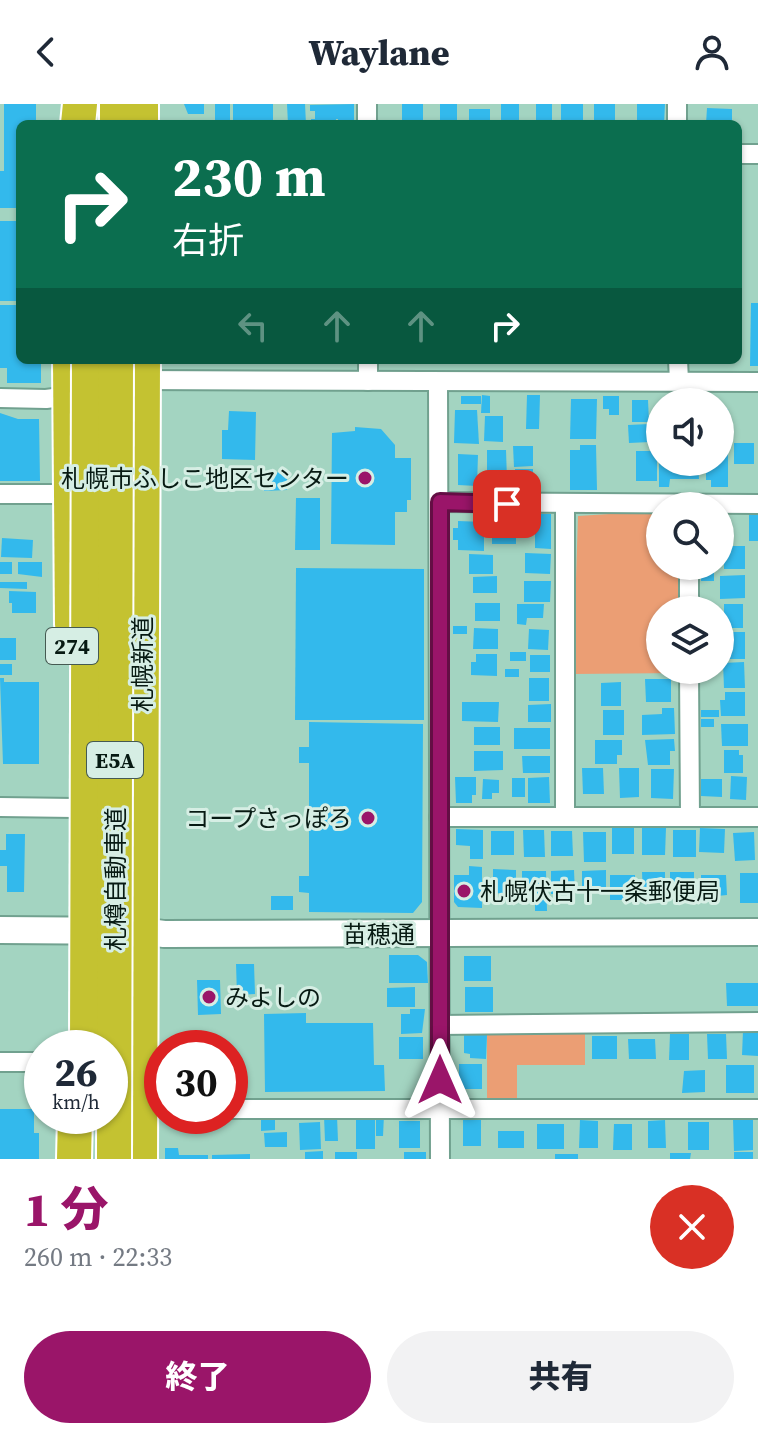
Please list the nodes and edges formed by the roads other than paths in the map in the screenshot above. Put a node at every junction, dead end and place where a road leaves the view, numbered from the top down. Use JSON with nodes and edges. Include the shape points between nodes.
{"nodes":[{"id":1,"x":70,"y":364,"type":"edge"},
{"id":2,"x":89,"y":364,"type":"edge"},
{"id":3,"x":368,"y":364,"type":"edge"},
{"id":4,"x":678,"y":364,"type":"edge"},
{"id":5,"x":134,"y":366,"type":"edge"},
{"id":6,"x":368,"y":381,"type":"junction"},
{"id":7,"x":679,"y":381,"type":"junction"},
{"id":8,"x":438,"y":382,"type":"junction"},
{"id":9,"x":758,"y":382,"type":"edge"},
{"id":10,"x":70,"y":397,"type":"junction"},
{"id":11,"x":0,"y":398,"type":"edge"},
{"id":12,"x":0,"y":494,"type":"edge"},
{"id":13,"x":70,"y":494,"type":"junction"},
{"id":14,"x":440,"y":502,"type":"junction"},
{"id":15,"x":646,"y":504,"type":"edge"},
{"id":16,"x":734,"y":504,"type":"edge"},
{"id":17,"x":758,"y":504,"type":"edge"},
{"id":18,"x":565,"y":505,"type":"junction"},
{"id":19,"x":689,"y":684,"type":"edge"},
{"id":20,"x":0,"y":807,"type":"edge"},
{"id":21,"x":74,"y":808,"type":"junction"},
{"id":22,"x":439,"y":817,"type":"junction"},
{"id":23,"x":565,"y":817,"type":"junction"},
{"id":24,"x":690,"y":817,"type":"junction"},
{"id":25,"x":758,"y":817,"type":"edge"},
{"id":26,"x":0,"y":930,"type":"edge"},
{"id":27,"x":141,"y":931,"type":"junction"},
{"id":28,"x":77,"y":932,"type":"junction"},
{"id":29,"x":758,"y":932,"type":"edge"},
{"id":30,"x":440,"y":934,"type":"junction"},
{"id":31,"x":758,"y":1022,"type":"edge"},
{"id":32,"x":440,"y":1025,"type":"junction"},
{"id":33,"x":76,"y":1030,"type":"edge"},
{"id":34,"x":87,"y":1030,"type":"edge"},
{"id":35,"x":0,"y":1062,"type":"edge"},
{"id":36,"x":24,"y":1062,"type":"edge"},
{"id":37,"x":440,"y":1108,"type":"junction"},
{"id":38,"x":248,"y":1109,"type":"edge"},
{"id":39,"x":758,"y":1109,"type":"edge"},
{"id":40,"x":75,"y":1134,"type":"edge"},
{"id":41,"x":87,"y":1134,"type":"edge"},
{"id":42,"x":74,"y":1159,"type":"edge"},
{"id":43,"x":87,"y":1159,"type":"edge"},
{"id":44,"x":114,"y":1159,"type":"edge"},
{"id":45,"x":140,"y":1159,"type":"edge"},
{"id":46,"x":440,"y":1159,"type":"edge"}],
"edges":[{"from":1,"to":10,"type":"highway","number":"274"},
{"from":2,"to":34,"type":"highway","name":"札樽自動車道","number":"E5A","bridge":true},
{"from":3,"to":6,"type":"street"},
{"from":4,"to":7,"type":"street"},
{"from":5,"to":6,"type":"street"},
{"from":5,"to":10,"type":"street"},
{"from":5,"to":27,"type":"highway","name":"札幌新道"},
{"from":5,"to":44,"type":"highway","name":"札樽自動車道","number":"E5A","bridge":true},
{"from":6,"to":8,"type":"street"},
{"from":7,"to":8,"type":"street"},
{"from":7,"to":9,"type":"street"},
{"from":8,"to":14,"type":"street"},
{"from":10,"to":11,"type":"street"},
{"from":10,"to":13,"type":"highway","number":"274"},
{"from":12,"to":13,"type":"street"},
{"from":13,"to":21,"type":"highway","number":"274"},
{"from":14,"to":18,"type":"street"},
{"from":14,"to":22,"type":"street"},
{"from":15,"to":18,"type":"street"},
{"from":16,"to":17,"type":"street"},
{"from":18,"to":23,"type":"street"},
{"from":19,"to":24,"type":"street"},
{"from":20,"to":21,"type":"street"},
{"from":21,"to":28,"type":"highway","number":"274"},
{"from":22,"to":23,"type":"street"},
{"from":22,"to":30,"type":"street"},
{"from":23,"to":24,"type":"street"},
{"from":24,"to":25,"type":"street"},
{"from":26,"to":28,"type":"street","name":"苗穂通"},
{"from":27,"to":28,"type":"street","name":"苗穂通"},
{"from":27,"to":30,"type":"street","name":"苗穂通"},
{"from":27,"to":45,"type":"highway","name":"札幌新道","via":[[150,1109]]},
{"from":28,"to":33,"type":"highway","number":"274"},
{"from":29,"to":30,"type":"street","name":"苗穂通"},
{"from":30,"to":32,"type":"street"},
{"from":31,"to":32,"type":"street"},
{"from":32,"to":37,"type":"street"},
{"from":35,"to":36,"type":"street"},
{"from":37,"to":38,"type":"street"},
{"from":37,"to":39,"type":"street"},
{"from":37,"to":46,"type":"street"},
{"from":40,"to":42,"type":"highway"},
{"from":41,"to":43,"type":"highway"}]}
